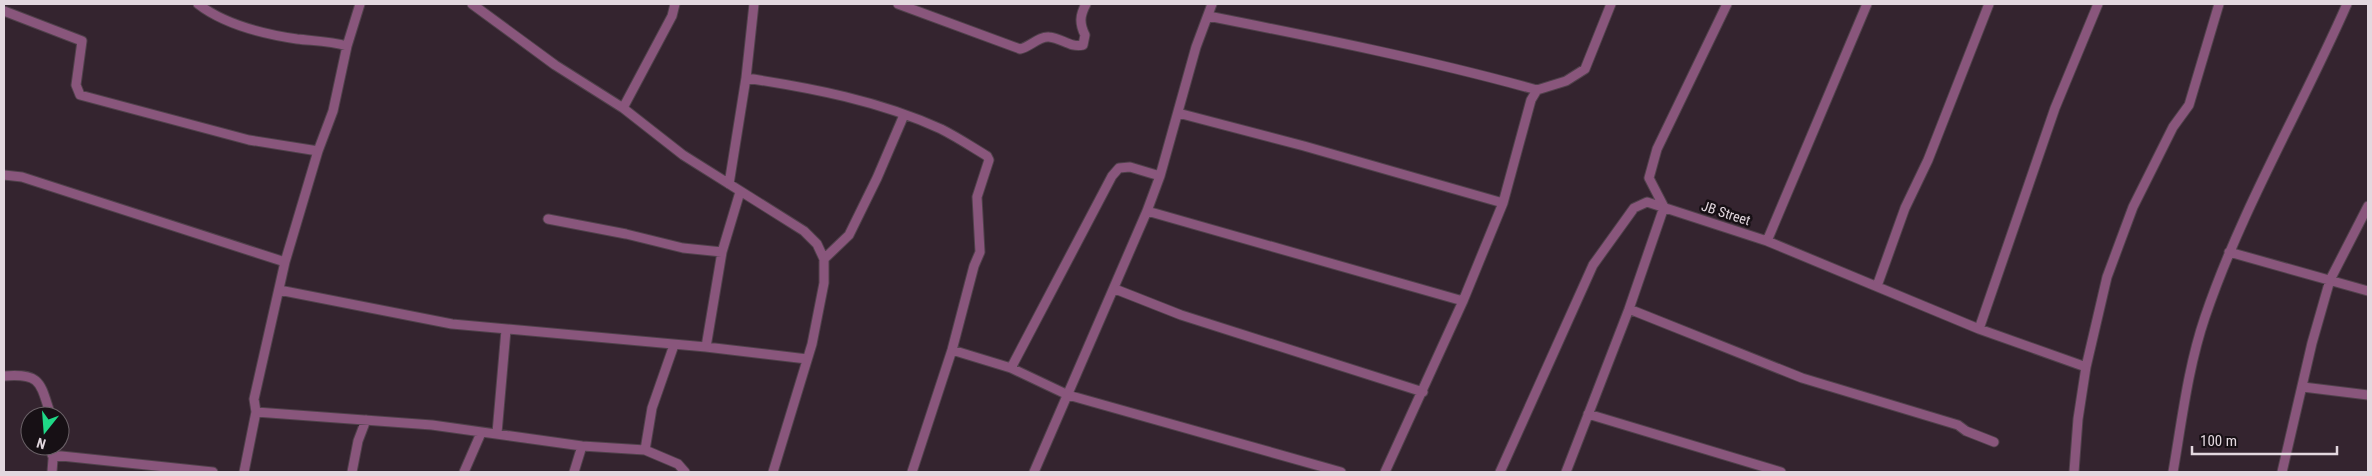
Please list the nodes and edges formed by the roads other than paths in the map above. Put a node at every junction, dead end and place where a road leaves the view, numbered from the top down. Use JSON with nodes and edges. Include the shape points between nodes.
{"nodes":[{"id":1,"x":199,"y":4,"type":"edge"},
{"id":2,"x":360,"y":4,"type":"edge"},
{"id":3,"x":472,"y":4,"type":"edge"},
{"id":4,"x":676,"y":4,"type":"edge"},
{"id":5,"x":754,"y":4,"type":"edge"},
{"id":6,"x":898,"y":4,"type":"edge"},
{"id":7,"x":1086,"y":4,"type":"edge"},
{"id":8,"x":1212,"y":4,"type":"edge"},
{"id":9,"x":1611,"y":4,"type":"edge"},
{"id":10,"x":1727,"y":4,"type":"edge"},
{"id":11,"x":1868,"y":4,"type":"edge"},
{"id":12,"x":1989,"y":4,"type":"edge"},
{"id":13,"x":2098,"y":4,"type":"edge"},
{"id":14,"x":2219,"y":4,"type":"edge"},
{"id":15,"x":2347,"y":4,"type":"edge"},
{"id":16,"x":4,"y":12,"type":"edge"},
{"id":17,"x":1208,"y":16,"type":"junction"},
{"id":18,"x":347,"y":46,"type":"junction"},
{"id":19,"x":746,"y":78,"type":"junction"},
{"id":20,"x":1537,"y":90,"type":"junction"},
{"id":21,"x":623,"y":108,"type":"junction"},
{"id":22,"x":1178,"y":113,"type":"junction"},
{"id":23,"x":904,"y":115,"type":"junction"},
{"id":24,"x":318,"y":151,"type":"junction"},
{"id":25,"x":4,"y":175,"type":"edge"},
{"id":26,"x":1160,"y":176,"type":"junction"},
{"id":27,"x":729,"y":184,"type":"junction"},
{"id":28,"x":740,"y":192,"type":"junction"},
{"id":29,"x":1504,"y":203,"type":"junction"},
{"id":30,"x":2368,"y":206,"type":"edge"},
{"id":31,"x":1664,"y":207,"type":"junction"},
{"id":32,"x":1147,"y":211,"type":"junction"},
{"id":33,"x":548,"y":219,"type":"dead end"},
{"id":34,"x":1767,"y":241,"type":"junction"},
{"id":35,"x":722,"y":252,"type":"junction"},
{"id":36,"x":2229,"y":252,"type":"junction"},
{"id":37,"x":824,"y":259,"type":"junction"},
{"id":38,"x":285,"y":262,"type":"junction"},
{"id":39,"x":2330,"y":280,"type":"junction"},
{"id":40,"x":1877,"y":286,"type":"junction"},
{"id":41,"x":1114,"y":289,"type":"junction"},
{"id":42,"x":279,"y":290,"type":"junction"},
{"id":43,"x":2368,"y":291,"type":"edge"},
{"id":44,"x":1463,"y":300,"type":"junction"},
{"id":45,"x":1629,"y":309,"type":"junction"},
{"id":46,"x":1979,"y":329,"type":"junction"},
{"id":47,"x":506,"y":330,"type":"junction"},
{"id":48,"x":674,"y":346,"type":"junction"},
{"id":49,"x":706,"y":347,"type":"junction"},
{"id":50,"x":952,"y":350,"type":"junction"},
{"id":51,"x":807,"y":359,"type":"junction"},
{"id":52,"x":2086,"y":367,"type":"junction"},
{"id":53,"x":1011,"y":368,"type":"junction"},
{"id":54,"x":4,"y":376,"type":"edge"},
{"id":55,"x":2303,"y":387,"type":"junction"},
{"id":56,"x":1423,"y":392,"type":"junction"},
{"id":57,"x":1068,"y":395,"type":"junction"},
{"id":58,"x":2368,"y":395,"type":"edge"},
{"id":59,"x":47,"y":406,"type":"edge"},
{"id":60,"x":256,"y":412,"type":"junction"},
{"id":61,"x":1588,"y":414,"type":"junction"},
{"id":62,"x":366,"y":420,"type":"junction"},
{"id":63,"x":481,"y":433,"type":"junction"},
{"id":64,"x":498,"y":433,"type":"junction"},
{"id":65,"x":1994,"y":442,"type":"dead end"},
{"id":66,"x":582,"y":446,"type":"junction"},
{"id":67,"x":645,"y":450,"type":"junction"},
{"id":68,"x":70,"y":453,"type":"edge"},
{"id":69,"x":53,"y":456,"type":"edge"},
{"id":70,"x":52,"y":472,"type":"edge"},
{"id":71,"x":212,"y":472,"type":"edge"},
{"id":72,"x":244,"y":472,"type":"edge"},
{"id":73,"x":352,"y":472,"type":"edge"},
{"id":74,"x":464,"y":472,"type":"edge"},
{"id":75,"x":574,"y":472,"type":"edge"},
{"id":76,"x":685,"y":472,"type":"edge"},
{"id":77,"x":773,"y":472,"type":"edge"},
{"id":78,"x":912,"y":472,"type":"edge"},
{"id":79,"x":1034,"y":472,"type":"edge"},
{"id":80,"x":1341,"y":472,"type":"edge"},
{"id":81,"x":1386,"y":472,"type":"edge"},
{"id":82,"x":1500,"y":472,"type":"edge"},
{"id":83,"x":1566,"y":472,"type":"edge"},
{"id":84,"x":1781,"y":472,"type":"edge"},
{"id":85,"x":2074,"y":472,"type":"edge"},
{"id":86,"x":2174,"y":472,"type":"edge"},
{"id":87,"x":2282,"y":472,"type":"edge"}],
"edges":[{"from":1,"to":18,"type":"street","via":[[235,24],[271,35]]},
{"from":2,"to":18,"type":"street"},
{"from":3,"to":21,"type":"street","via":[[555,65]]},
{"from":4,"to":21,"type":"street"},
{"from":5,"to":19,"type":"street"},
{"from":6,"to":7,"type":"street","via":[[1020,49],[1029,47],[1040,38],[1049,37],[1076,47],[1084,45],[1080,15]]},
{"from":8,"to":17,"type":"street"},
{"from":9,"to":20,"type":"street","via":[[1585,68],[1566,81]]},
{"from":10,"to":31,"type":"street","via":[[1657,149],[1649,178]]},
{"from":11,"to":34,"type":"street"},
{"from":12,"to":40,"type":"street","via":[[1928,160],[1905,208]]},
{"from":13,"to":46,"type":"street","via":[[2055,108]]},
{"from":14,"to":52,"type":"street","via":[[2189,105],[2173,127],[2133,207],[2107,277]]},
{"from":15,"to":36,"type":"street"},
{"from":16,"to":24,"type":"street","via":[[82,41],[76,85],[80,95],[249,140]]},
{"from":17,"to":20,"type":"street","via":[[1464,70]]},
{"from":17,"to":22,"type":"street"},
{"from":18,"to":24,"type":"street","via":[[333,111]]},
{"from":19,"to":23,"type":"street","via":[[820,90]]},
{"from":19,"to":27,"type":"street"},
{"from":20,"to":29,"type":"street","via":[[1531,100]]},
{"from":21,"to":27,"type":"street","via":[[682,155]]},
{"from":22,"to":26,"type":"street"},
{"from":22,"to":29,"type":"street"},
{"from":23,"to":37,"type":"street","via":[[878,178],[849,235]]},
{"from":23,"to":50,"type":"street","via":[[941,129],[990,160],[978,197],[980,252]]},
{"from":24,"to":38,"type":"street"},
{"from":25,"to":38,"type":"street","via":[[22,177]]},
{"from":26,"to":32,"type":"street"},
{"from":26,"to":53,"type":"street","via":[[1130,167],[1119,168],[1112,176]]},
{"from":27,"to":28,"type":"street"},
{"from":28,"to":35,"type":"street"},
{"from":28,"to":37,"type":"street","via":[[804,231],[817,244]]},
{"from":29,"to":44,"type":"street"},
{"from":30,"to":39,"type":"street"},
{"from":31,"to":34,"type":"street","name":"JB Street"},
{"from":31,"to":45,"type":"street"},
{"from":31,"to":82,"type":"street","name":"JB Street","via":[[1647,202],[1634,208],[1593,265]]},
{"from":32,"to":41,"type":"street"},
{"from":32,"to":44,"type":"street"},
{"from":33,"to":35,"type":"street","via":[[683,248]]},
{"from":34,"to":40,"type":"street","name":"JB Street"},
{"from":35,"to":49,"type":"street"},
{"from":36,"to":39,"type":"street"},
{"from":36,"to":86,"type":"street","via":[[2204,318],[2189,374]]},
{"from":37,"to":51,"type":"street","via":[[824,282]]},
{"from":38,"to":42,"type":"street"},
{"from":39,"to":43,"type":"street"},
{"from":39,"to":55,"type":"street"},
{"from":40,"to":46,"type":"street","name":"JB Street"},
{"from":41,"to":56,"type":"street","via":[[1181,315]]},
{"from":41,"to":57,"type":"street"},
{"from":42,"to":47,"type":"street","via":[[452,324]]},
{"from":42,"to":60,"type":"street","via":[[254,399]]},
{"from":44,"to":56,"type":"street"},
{"from":45,"to":61,"type":"street"},
{"from":45,"to":65,"type":"street","via":[[1802,378],[1958,425]]},
{"from":46,"to":52,"type":"street","name":"JB Street"},
{"from":47,"to":48,"type":"street"},
{"from":47,"to":64,"type":"street"},
{"from":48,"to":49,"type":"street"},
{"from":48,"to":67,"type":"street","via":[[652,408]]},
{"from":49,"to":51,"type":"street"},
{"from":50,"to":53,"type":"street"},
{"from":50,"to":78,"type":"street"},
{"from":51,"to":77,"type":"street"},
{"from":52,"to":85,"type":"street"},
{"from":53,"to":57,"type":"street"},
{"from":54,"to":59,"type":"street","via":[[25,374],[35,379],[41,386]]},
{"from":55,"to":58,"type":"street"},
{"from":55,"to":87,"type":"street"},
{"from":56,"to":81,"type":"street"},
{"from":57,"to":79,"type":"street"},
{"from":57,"to":80,"type":"street"},
{"from":60,"to":62,"type":"street"},
{"from":60,"to":72,"type":"street"},
{"from":61,"to":83,"type":"street"},
{"from":61,"to":84,"type":"street"},
{"from":62,"to":63,"type":"street"},
{"from":62,"to":73,"type":"street"},
{"from":63,"to":64,"type":"street"},
{"from":63,"to":74,"type":"street"},
{"from":64,"to":66,"type":"street"},
{"from":66,"to":67,"type":"street"},
{"from":66,"to":75,"type":"street"},
{"from":67,"to":76,"type":"street","via":[[678,464]]},
{"from":68,"to":71,"type":"street"},
{"from":69,"to":70,"type":"street"}]}
